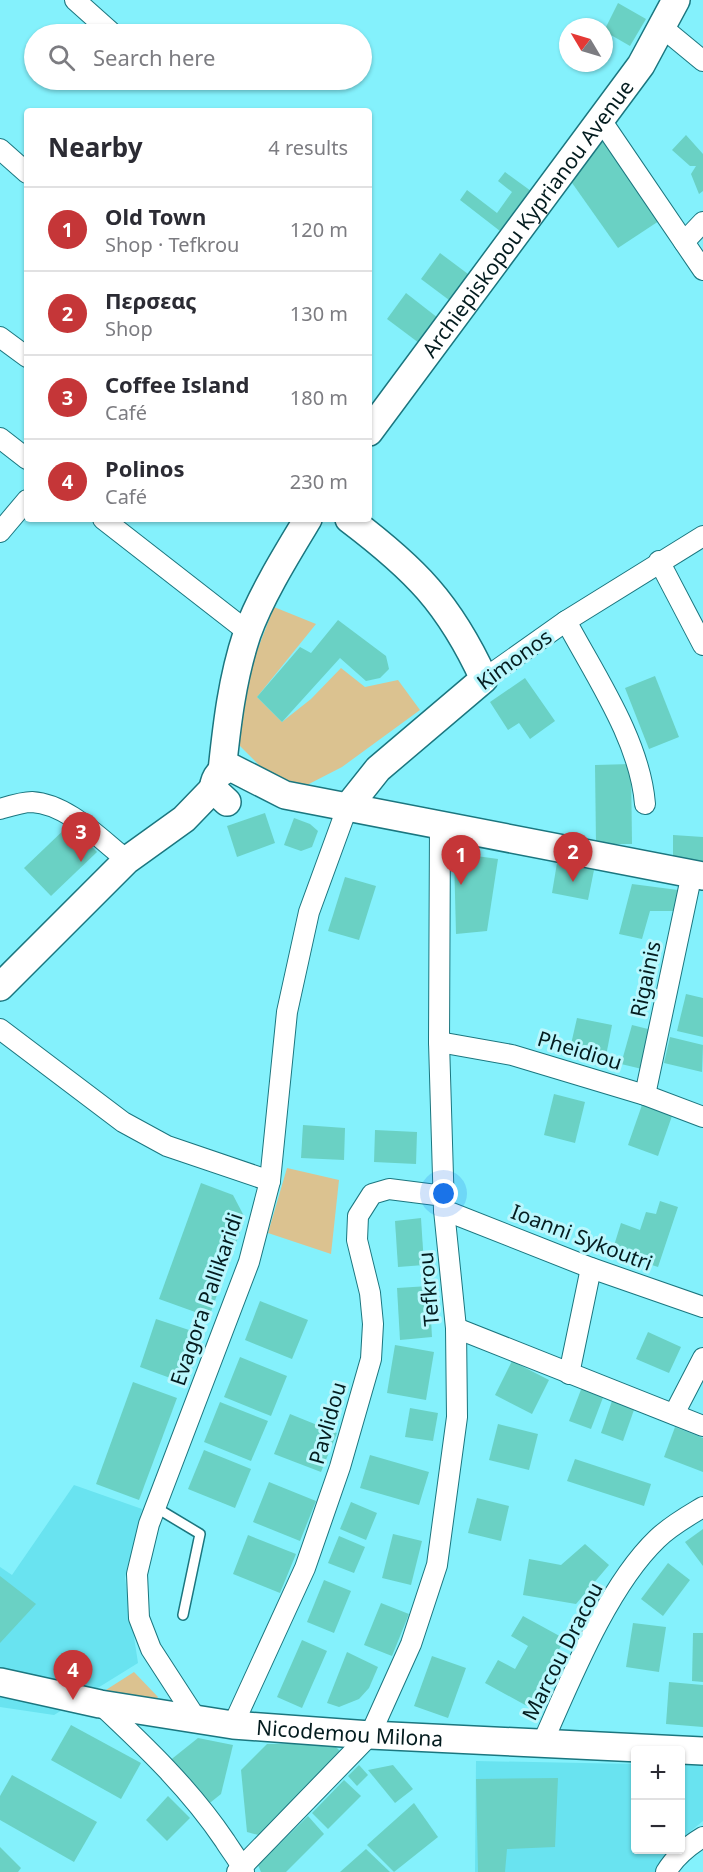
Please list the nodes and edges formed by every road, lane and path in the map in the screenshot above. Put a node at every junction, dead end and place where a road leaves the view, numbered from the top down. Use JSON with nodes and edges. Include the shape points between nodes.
{"nodes":[{"id":1,"x":75,"y":0,"type":"edge"},
{"id":2,"x":676,"y":0,"type":"edge"},
{"id":3,"x":102,"y":24,"type":"edge"},
{"id":4,"x":663,"y":28,"type":"junction"},
{"id":5,"x":703,"y":61,"type":"edge"},
{"id":6,"x":601,"y":120,"type":"junction"},
{"id":7,"x":0,"y":149,"type":"edge"},
{"id":8,"x":24,"y":169,"type":"edge"},
{"id":9,"x":703,"y":222,"type":"edge"},
{"id":10,"x":684,"y":242,"type":"junction"},
{"id":11,"x":703,"y":270,"type":"edge"},
{"id":12,"x":0,"y":336,"type":"edge"},
{"id":13,"x":24,"y":355,"type":"edge"},
{"id":14,"x":372,"y":428,"type":"edge"},
{"id":15,"x":0,"y":438,"type":"edge"},
{"id":16,"x":24,"y":457,"type":"edge"},
{"id":17,"x":24,"y":504,"type":"edge"},
{"id":18,"x":107,"y":522,"type":"edge"},
{"id":19,"x":306,"y":522,"type":"edge"},
{"id":20,"x":353,"y":522,"type":"edge"},
{"id":21,"x":3,"y":530,"type":"edge"},
{"id":22,"x":703,"y":536,"type":"edge"},
{"id":23,"x":659,"y":561,"type":"junction"},
{"id":24,"x":567,"y":621,"type":"junction"},
{"id":25,"x":248,"y":632,"type":"junction"},
{"id":26,"x":703,"y":645,"type":"edge"},
{"id":27,"x":484,"y":679,"type":"junction"},
{"id":28,"x":230,"y":787,"type":"junction"},
{"id":29,"x":645,"y":804,"type":"dead end"},
{"id":30,"x":347,"y":808,"type":"junction"},
{"id":31,"x":0,"y":809,"type":"edge"},
{"id":32,"x":440,"y":824,"type":"junction"},
{"id":33,"x":128,"y":860,"type":"junction"},
{"id":34,"x":698,"y":874,"type":"edge"},
{"id":35,"x":0,"y":987,"type":"edge"},
{"id":36,"x":0,"y":1029,"type":"edge"},
{"id":37,"x":439,"y":1042,"type":"junction"},
{"id":38,"x":645,"y":1095,"type":"junction"},
{"id":39,"x":703,"y":1118,"type":"edge"},
{"id":40,"x":270,"y":1181,"type":"junction"},
{"id":41,"x":444,"y":1203,"type":"junction"},
{"id":42,"x":591,"y":1268,"type":"junction"},
{"id":43,"x":703,"y":1307,"type":"edge"},
{"id":44,"x":456,"y":1328,"type":"junction"},
{"id":45,"x":703,"y":1358,"type":"edge"},
{"id":46,"x":568,"y":1374,"type":"junction"},
{"id":47,"x":674,"y":1414,"type":"junction"},
{"id":48,"x":703,"y":1426,"type":"edge"},
{"id":49,"x":155,"y":1507,"type":"junction"},
{"id":50,"x":703,"y":1507,"type":"edge"},
{"id":51,"x":183,"y":1615,"type":"dead end"},
{"id":52,"x":65,"y":1666,"type":"dead end"},
{"id":53,"x":0,"y":1682,"type":"edge"},
{"id":54,"x":58,"y":1695,"type":"junction"},
{"id":55,"x":100,"y":1704,"type":"junction"},
{"id":56,"x":197,"y":1720,"type":"junction"},
{"id":57,"x":233,"y":1725,"type":"junction"},
{"id":58,"x":370,"y":1735,"type":"junction"},
{"id":59,"x":542,"y":1744,"type":"junction"},
{"id":60,"x":703,"y":1750,"type":"edge"},
{"id":61,"x":703,"y":1838,"type":"edge"},
{"id":62,"x":241,"y":1870,"type":"edge"},
{"id":63,"x":666,"y":1872,"type":"edge"}],
"edges":[{"from":1,"to":3,"type":"street"},
{"from":2,"to":4,"type":"street","name":"Archiepiskopou Kyprianou Avenue"},
{"from":4,"to":5,"type":"street"},
{"from":4,"to":6,"type":"street","name":"Archiepiskopou Kyprianou Avenue"},
{"from":6,"to":10,"type":"street"},
{"from":6,"to":14,"type":"street","name":"Archiepiskopou Kyprianou Avenue"},
{"from":7,"to":8,"type":"street"},
{"from":9,"to":10,"type":"street"},
{"from":10,"to":11,"type":"street"},
{"from":12,"to":13,"type":"street"},
{"from":15,"to":16,"type":"street"},
{"from":17,"to":21,"type":"street"},
{"from":18,"to":25,"type":"street"},
{"from":19,"to":25,"type":"street"},
{"from":20,"to":27,"type":"street","via":[[418,576],[439,600]]},
{"from":22,"to":23,"type":"street","name":"Kimonos"},
{"from":23,"to":24,"type":"street","name":"Kimonos"},
{"from":23,"to":26,"type":"street"},
{"from":24,"to":27,"type":"street","name":"Kimonos"},
{"from":24,"to":29,"type":"street","via":[[631,745],[643,778]]},
{"from":25,"to":28,"type":"street","via":[[231,693]]},
{"from":27,"to":30,"type":"street","name":"Kimonos","via":[[378,769]]},
{"from":28,"to":30,"type":"street"},
{"from":28,"to":33,"type":"street"},
{"from":30,"to":32,"type":"street"},
{"from":30,"to":40,"type":"street","name":"Evagora Pallikaridi","via":[[309,912],[287,1012]]},
{"from":31,"to":33,"type":"street","via":[[32,802],[52,807]]},
{"from":32,"to":34,"type":"street"},
{"from":32,"to":37,"type":"street","name":"Tefkrou"},
{"from":33,"to":35,"type":"street"},
{"from":34,"to":38,"type":"street","name":"Rigainis"},
{"from":36,"to":40,"type":"street","via":[[123,1122],[167,1146]]},
{"from":37,"to":38,"type":"street","name":"Pheidiou","via":[[512,1055]]},
{"from":37,"to":41,"type":"street","name":"Tefkrou"},
{"from":38,"to":39,"type":"street","name":"Pheidiou"},
{"from":40,"to":49,"type":"street","name":"Evagora Pallikaridi","via":[[249,1262]]},
{"from":41,"to":42,"type":"street","name":"Ioanni Sykoutri"},
{"from":41,"to":44,"type":"street","name":"Tefkrou"},
{"from":41,"to":57,"type":"street","name":"Pavlidou","via":[[389,1189],[372,1194],[358,1216],[357,1240],[373,1324],[371,1359],[305,1568]]},
{"from":42,"to":43,"type":"street","name":"Ioanni Sykoutri"},
{"from":42,"to":46,"type":"street"},
{"from":44,"to":46,"type":"street"},
{"from":44,"to":58,"type":"street","name":"Tefkrou","via":[[457,1417],[437,1565],[411,1644]]},
{"from":45,"to":47,"type":"street"},
{"from":46,"to":47,"type":"street"},
{"from":47,"to":48,"type":"street"},
{"from":49,"to":51,"type":"lane","via":[[200,1534]]},
{"from":49,"to":56,"type":"street","name":"Evagora Pallikaridi","via":[[137,1574],[139,1618],[151,1649]]},
{"from":50,"to":59,"type":"street","name":"Marcou Dracou","via":[[657,1539],[624,1580],[595,1631]]},
{"from":52,"to":54,"type":"lane"},
{"from":53,"to":54,"type":"street","name":"Nicodemou Milona"},
{"from":54,"to":55,"type":"street","name":"Nicodemou Milona"},
{"from":55,"to":56,"type":"street","name":"Nicodemou Milona"},
{"from":55,"to":62,"type":"street","via":[[150,1750],[209,1817]]},
{"from":56,"to":57,"type":"street","name":"Nicodemou Milona"},
{"from":57,"to":58,"type":"street","name":"Nicodemou Milona"},
{"from":58,"to":59,"type":"street","name":"Nicodemou Milona"},
{"from":58,"to":62,"type":"street","name":"Tefkrou"},
{"from":59,"to":60,"type":"street","name":"Nicodemou Milona"},
{"from":61,"to":63,"type":"street","via":[[691,1844]]}]}
